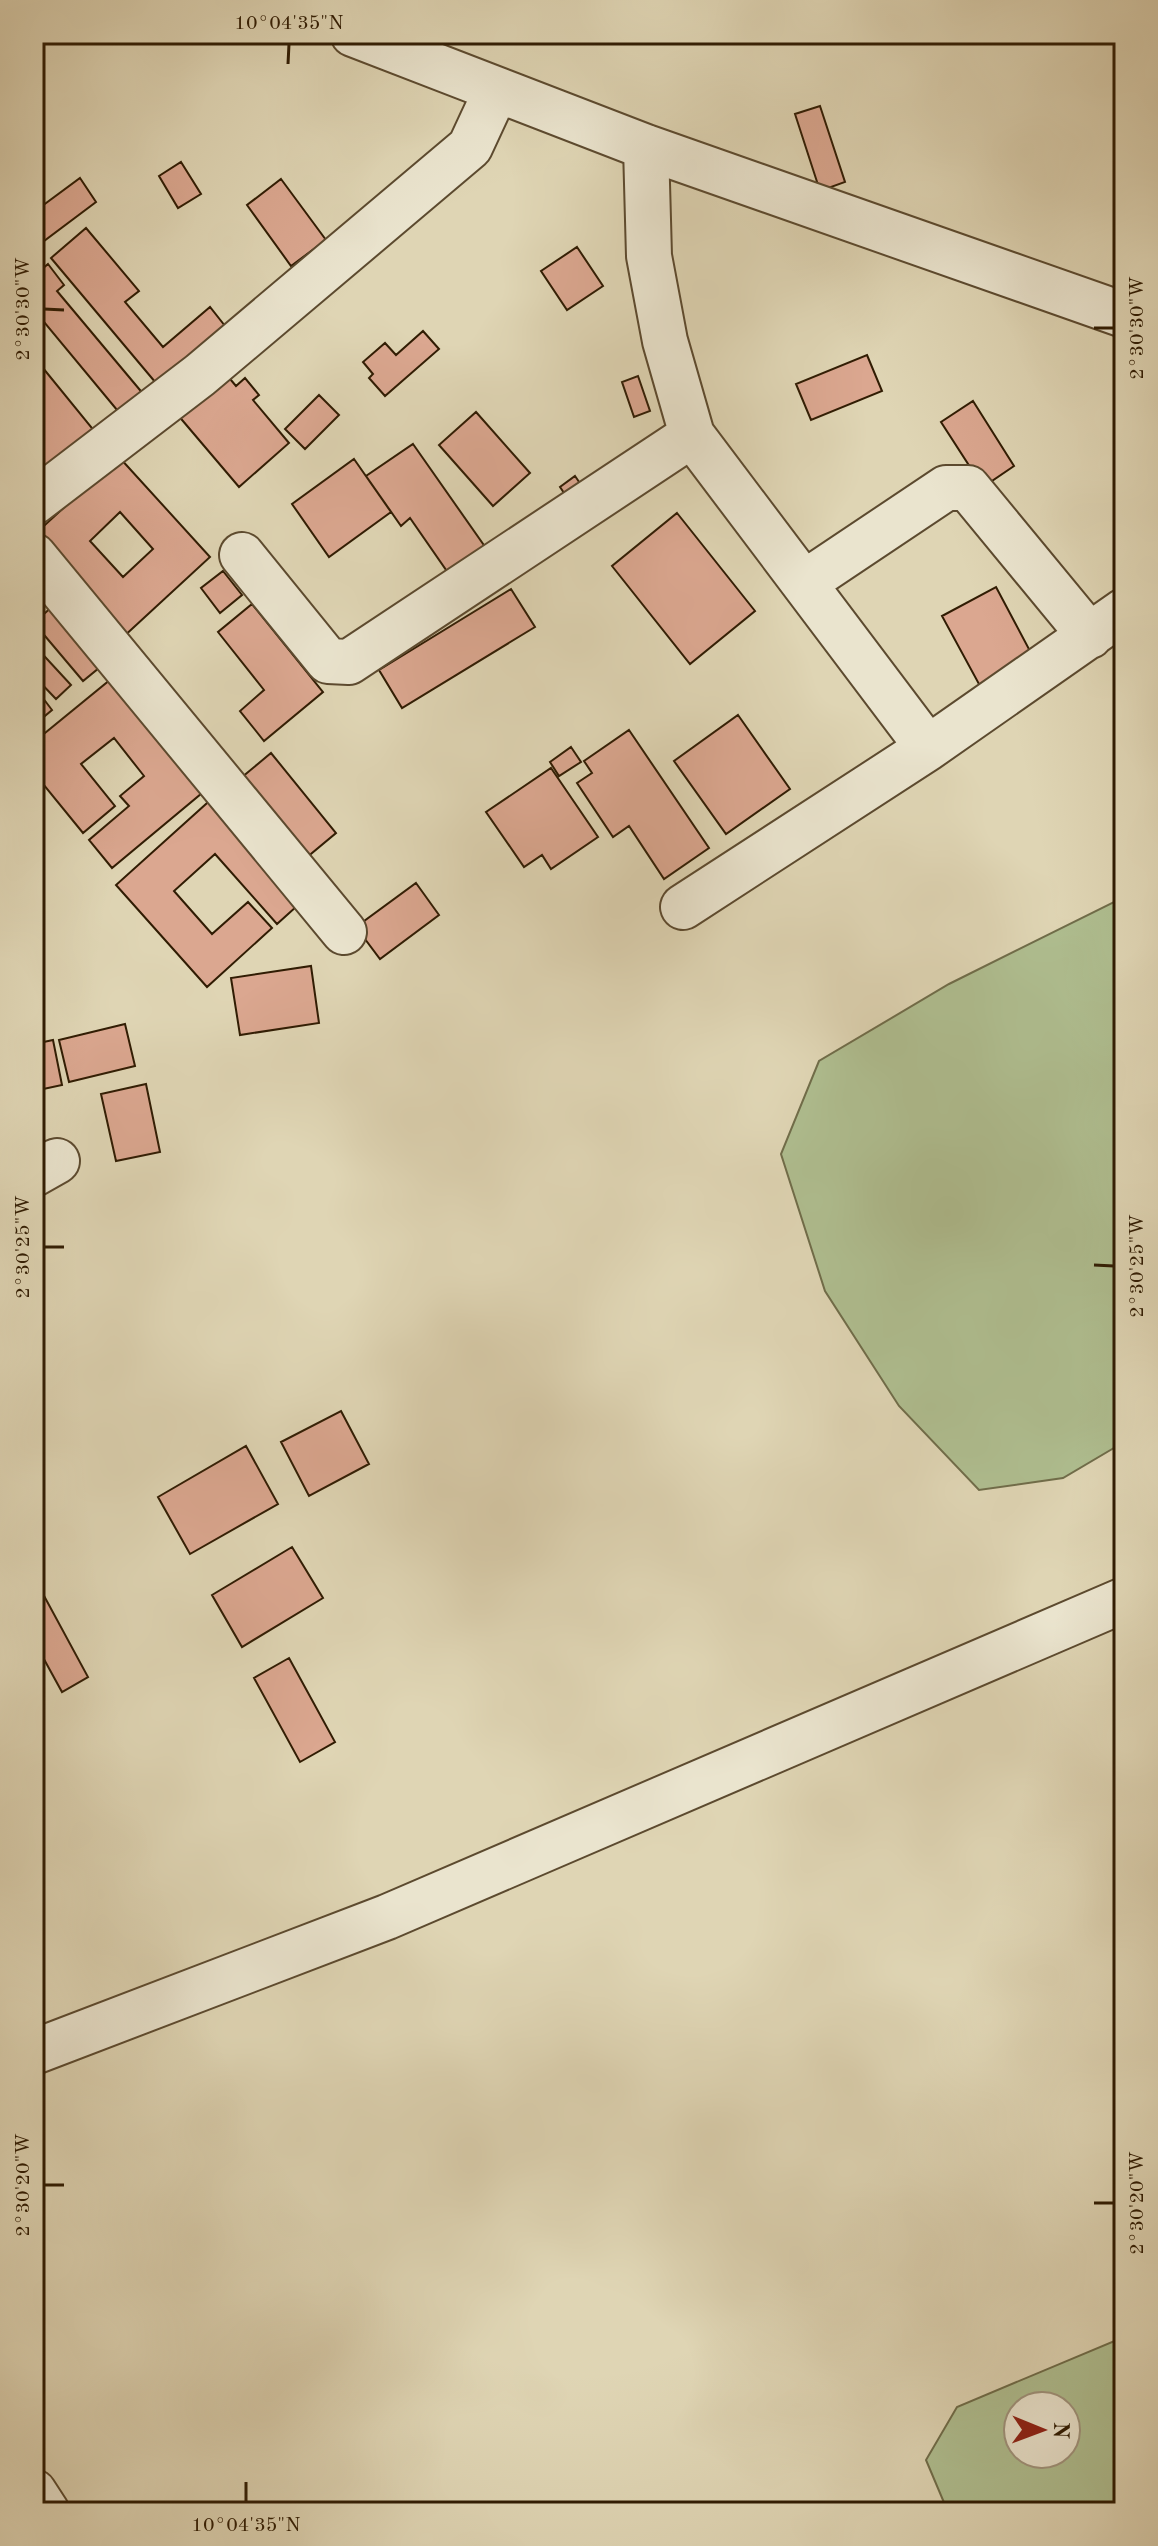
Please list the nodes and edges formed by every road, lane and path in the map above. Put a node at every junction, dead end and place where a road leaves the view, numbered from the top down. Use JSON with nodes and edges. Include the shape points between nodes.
{"nodes":[{"id":1,"x":353,"y":34,"type":"edge"},
{"id":2,"x":496,"y":91,"type":"junction"},
{"id":3,"x":646,"y":147,"type":"junction"},
{"id":4,"x":1124,"y":315,"type":"edge"},
{"id":5,"x":692,"y":435,"type":"junction"},
{"id":6,"x":34,"y":502,"type":"edge"},
{"id":7,"x":242,"y":555,"type":"dead end"},
{"id":8,"x":34,"y":556,"type":"edge"},
{"id":9,"x":804,"y":583,"type":"junction"},
{"id":10,"x":1107,"y":624,"type":"edge"},
{"id":11,"x":928,"y":748,"type":"junction"},
{"id":12,"x":683,"y":907,"type":"dead end"},
{"id":13,"x":344,"y":932,"type":"dead end"},
{"id":14,"x":1124,"y":1600,"type":"edge"},
{"id":15,"x":34,"y":2052,"type":"edge"},
{"id":16,"x":34,"y":2492,"type":"edge"},
{"id":17,"x":47,"y":2512,"type":"edge"}],
"edges":[{"from":1,"to":2,"type":"street"},
{"from":2,"to":3,"type":"street"},
{"from":2,"to":6,"type":"street","via":[[470,147],[200,375]]},
{"from":3,"to":4,"type":"street"},
{"from":3,"to":5,"type":"street","via":[[649,256],[665,341]]},
{"from":5,"to":7,"type":"street","via":[[349,662],[328,661]]},
{"from":5,"to":9,"type":"street"},
{"from":8,"to":13,"type":"street"},
{"from":9,"to":10,"type":"street","via":[[946,488],[968,488]]},
{"from":9,"to":11,"type":"street"},
{"from":10,"to":11,"type":"street"},
{"from":11,"to":12,"type":"street"},
{"from":14,"to":15,"type":"street","via":[[387,1917]]},
{"from":16,"to":17,"type":"street"}]}
